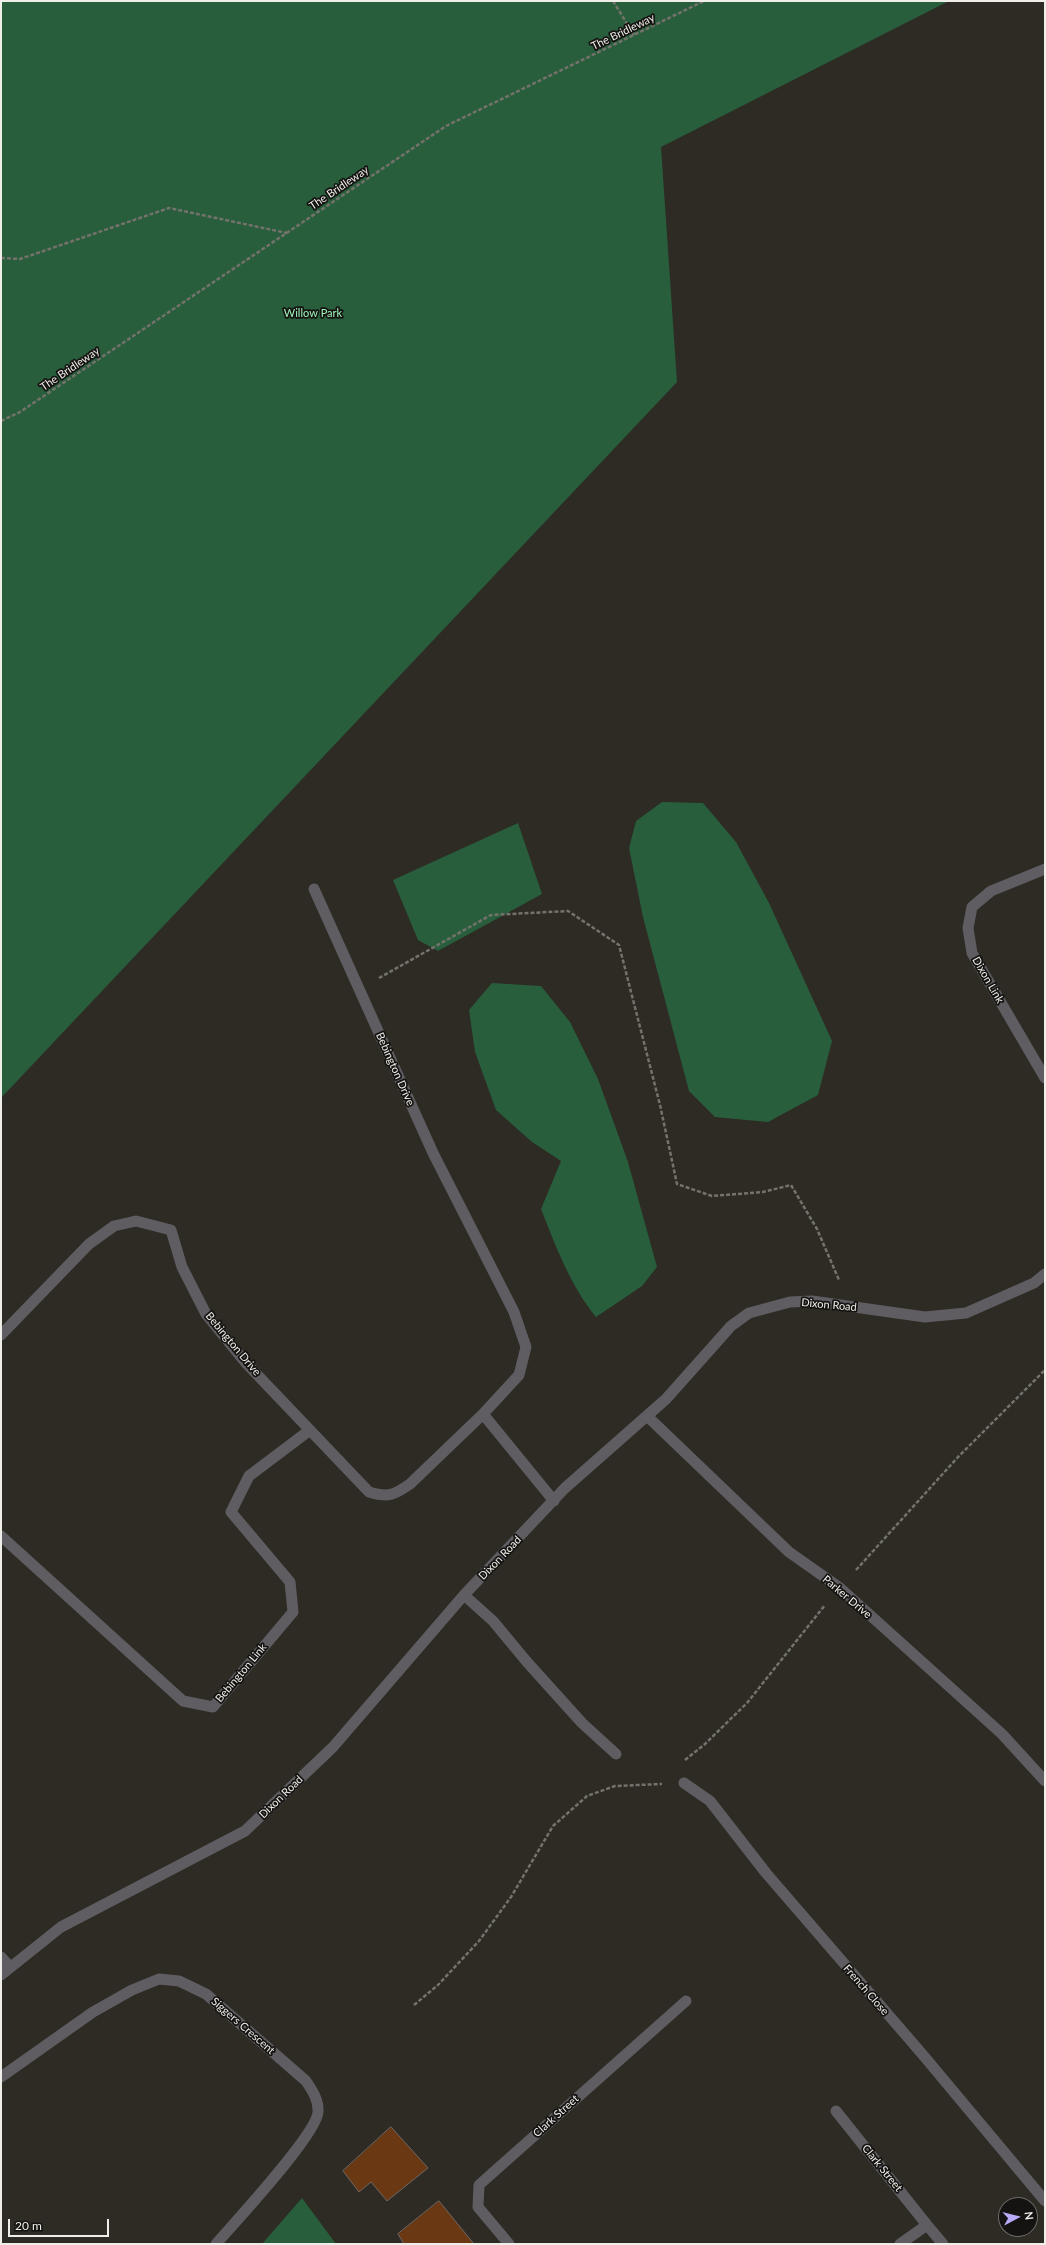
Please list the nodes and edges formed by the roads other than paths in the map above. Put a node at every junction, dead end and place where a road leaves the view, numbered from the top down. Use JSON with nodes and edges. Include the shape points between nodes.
{"nodes":[{"id":1,"x":1045,"y":869,"type":"edge"},
{"id":2,"x":314,"y":889,"type":"dead end"},
{"id":3,"x":1045,"y":1078,"type":"edge"},
{"id":4,"x":1045,"y":1274,"type":"edge"},
{"id":5,"x":1,"y":1335,"type":"edge"},
{"id":6,"x":483,"y":1414,"type":"junction"},
{"id":7,"x":647,"y":1416,"type":"junction"},
{"id":8,"x":310,"y":1430,"type":"junction"},
{"id":9,"x":554,"y":1501,"type":"junction"},
{"id":10,"x":1,"y":1536,"type":"edge"},
{"id":11,"x":464,"y":1595,"type":"junction"},
{"id":12,"x":616,"y":1754,"type":"dead end"},
{"id":13,"x":1045,"y":1781,"type":"edge"},
{"id":14,"x":684,"y":1783,"type":"road end"},
{"id":15,"x":1,"y":1957,"type":"edge"},
{"id":16,"x":10,"y":1967,"type":"junction"},
{"id":17,"x":1,"y":1975,"type":"edge"},
{"id":18,"x":686,"y":2001,"type":"dead end"},
{"id":19,"x":1,"y":2077,"type":"edge"},
{"id":20,"x":836,"y":2111,"type":"dead end"},
{"id":21,"x":1045,"y":2201,"type":"edge"},
{"id":22,"x":927,"y":2225,"type":"junction"},
{"id":23,"x":216,"y":2244,"type":"edge"},
{"id":24,"x":509,"y":2244,"type":"edge"},
{"id":25,"x":900,"y":2244,"type":"edge"},
{"id":26,"x":943,"y":2244,"type":"edge"}],
"edges":[{"from":1,"to":3,"type":"street","name":"Dixon Link","via":[[991,891],[972,908],[968,928],[972,953]]},
{"from":2,"to":6,"type":"street","name":"Bebington Drive","via":[[433,1153],[514,1312],[526,1347],[519,1375]]},
{"from":4,"to":7,"type":"street","name":"Dixon Road","via":[[1034,1283],[966,1313],[925,1316],[812,1301],[790,1302],[749,1313],[731,1326],[666,1399]]},
{"from":5,"to":8,"type":"street","name":"Bebington Drive","via":[[89,1244],[114,1226],[136,1221],[156,1224],[171,1230],[182,1267],[206,1314],[246,1362]]},
{"from":6,"to":8,"type":"street","name":"Bebington Drive","via":[[410,1484],[397,1493],[384,1497],[369,1492]]},
{"from":6,"to":9,"type":"street"},
{"from":7,"to":9,"type":"street","name":"Dixon Road"},
{"from":7,"to":13,"type":"street","name":"Parker Drive","via":[[789,1552],[840,1588],[1002,1734]]},
{"from":8,"to":10,"type":"street","name":"Bebington Link","via":[[249,1476],[231,1512],[290,1582],[293,1612],[213,1707],[183,1700]]},
{"from":9,"to":11,"type":"street","name":"Dixon Road"},
{"from":11,"to":12,"type":"street","via":[[493,1621],[582,1723]]},
{"from":11,"to":16,"type":"street","name":"Dixon Road","via":[[333,1747],[245,1831],[61,1927]]},
{"from":14,"to":21,"type":"street","name":"French Close","via":[[710,1801],[766,1873]]},
{"from":15,"to":16,"type":"street"},
{"from":16,"to":17,"type":"street","name":"Dixon Road"},
{"from":18,"to":24,"type":"street","name":"Clark Street","via":[[479,2185],[478,2207]]},
{"from":19,"to":23,"type":"street","name":"Siggers Crescent","via":[[93,2012],[132,1990],[159,1979],[178,1982],[206,1994],[306,2081],[316,2097],[318,2112],[314,2125],[296,2151]]},
{"from":20,"to":22,"type":"street","name":"Clark Street"},
{"from":22,"to":25,"type":"street"},
{"from":22,"to":26,"type":"street","name":"Clark Street"}]}
